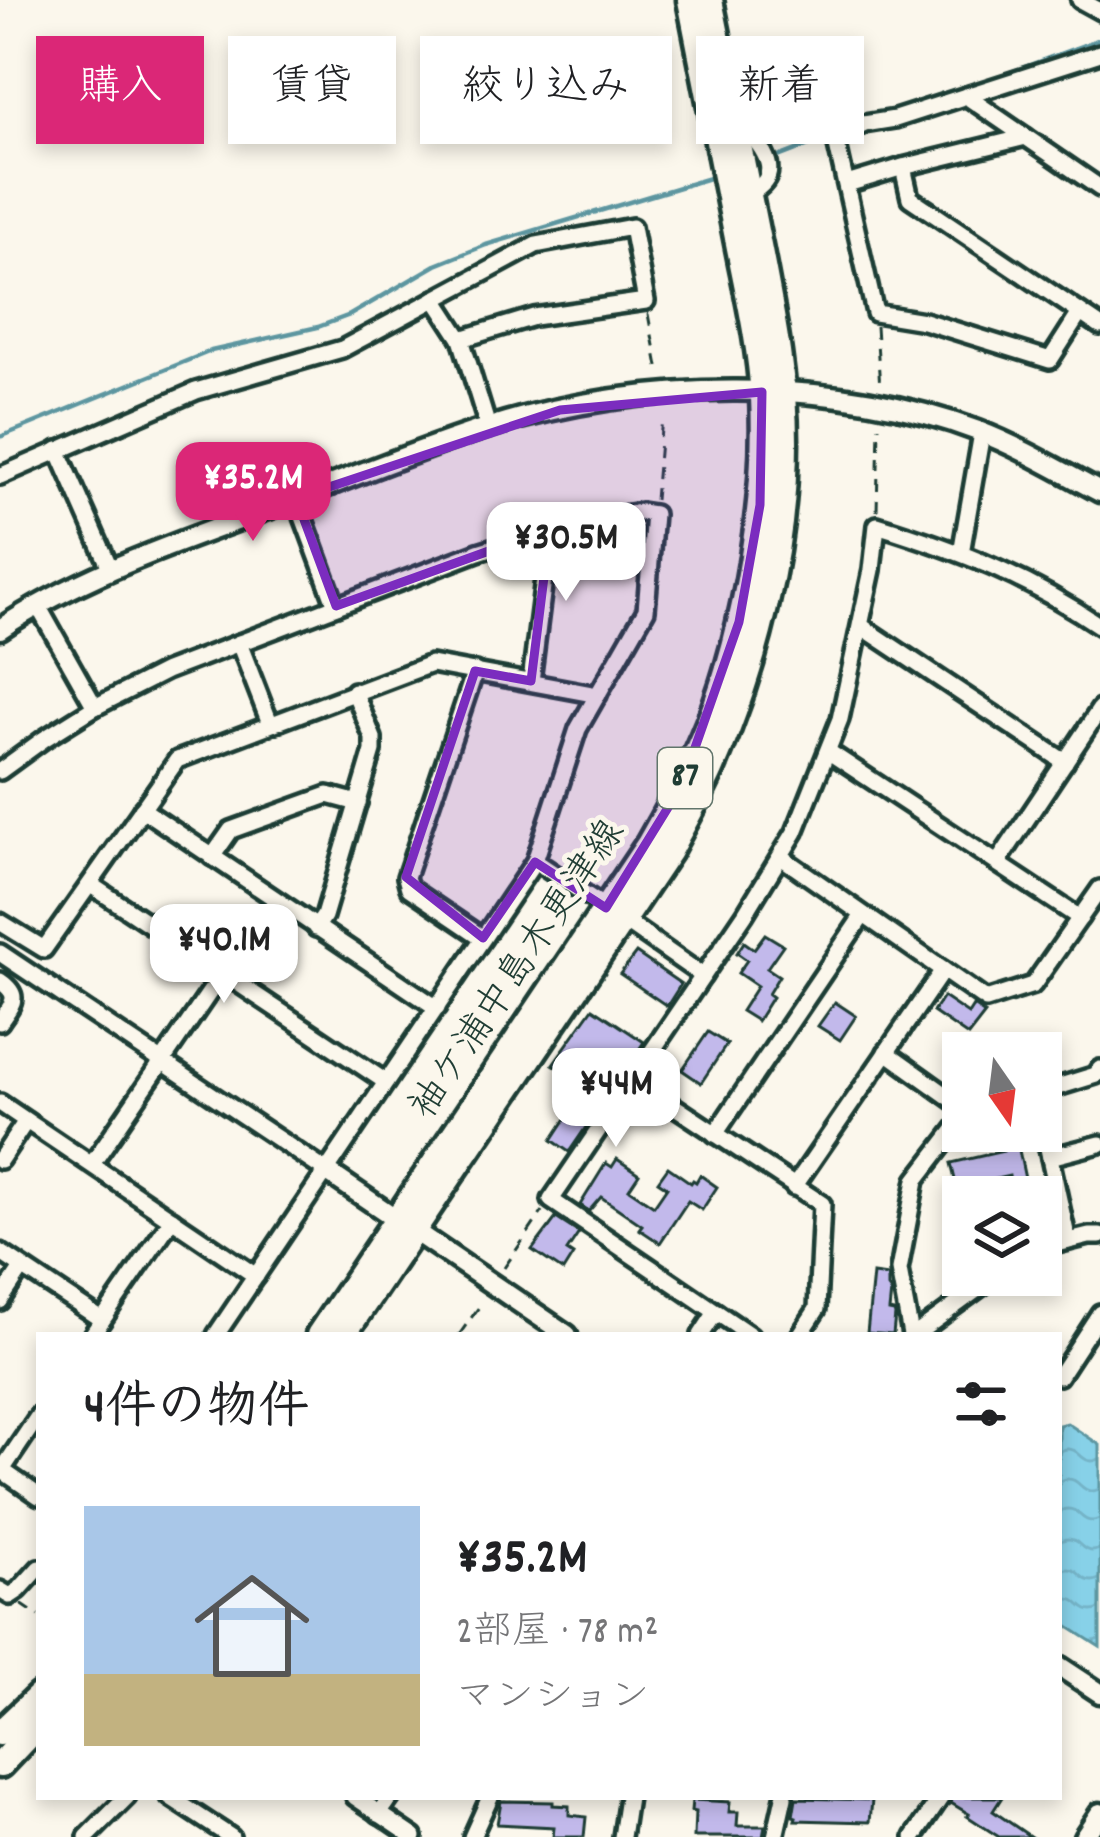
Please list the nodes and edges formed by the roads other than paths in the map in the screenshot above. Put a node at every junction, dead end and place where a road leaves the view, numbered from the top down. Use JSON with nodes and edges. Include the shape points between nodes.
{"nodes":[{"id":1,"x":690,"y":0,"type":"edge"},
{"id":2,"x":710,"y":0,"type":"edge"},
{"id":3,"x":721,"y":0,"type":"edge"},
{"id":4,"x":1080,"y":0,"type":"edge"},
{"id":5,"x":1100,"y":11,"type":"edge"},
{"id":6,"x":702,"y":36,"type":"edge"},
{"id":7,"x":716,"y":36,"type":"edge"},
{"id":8,"x":725,"y":36,"type":"edge"},
{"id":9,"x":1100,"y":52,"type":"edge"},
{"id":10,"x":966,"y":96,"type":"junction"},
{"id":11,"x":865,"y":124,"type":"joint"},
{"id":12,"x":1025,"y":137,"type":"junction"},
{"id":13,"x":732,"y":144,"type":"edge"},
{"id":14,"x":736,"y":144,"type":"edge"},
{"id":15,"x":903,"y":167,"type":"junction"},
{"id":16,"x":847,"y":184,"type":"junction"},
{"id":17,"x":1100,"y":188,"type":"edge"},
{"id":18,"x":435,"y":299,"type":"junction"},
{"id":19,"x":1080,"y":313,"type":"junction"},
{"id":20,"x":1100,"y":326,"type":"edge"},
{"id":21,"x":461,"y":339,"type":"junction"},
{"id":22,"x":773,"y":393,"type":"junction"},
{"id":23,"x":488,"y":427,"type":"junction"},
{"id":24,"x":982,"y":433,"type":"junction"},
{"id":25,"x":58,"y":450,"type":"junction"},
{"id":26,"x":0,"y":476,"type":"edge"},
{"id":27,"x":1100,"y":492,"type":"edge"},
{"id":28,"x":296,"y":499,"type":"junction"},
{"id":29,"x":547,"y":530,"type":"junction"},
{"id":30,"x":961,"y":553,"type":"junction"},
{"id":31,"x":111,"y":570,"type":"junction"},
{"id":32,"x":38,"y":606,"type":"junction"},
{"id":33,"x":336,"y":606,"type":"junction"},
{"id":34,"x":861,"y":626,"type":"junction"},
{"id":35,"x":1100,"y":626,"type":"edge"},
{"id":36,"x":0,"y":629,"type":"edge"},
{"id":37,"x":239,"y":643,"type":"junction"},
{"id":38,"x":476,"y":671,"type":"junction"},
{"id":39,"x":531,"y":681,"type":"junction"},
{"id":40,"x":354,"y":691,"type":"junction"},
{"id":41,"x":598,"y":695,"type":"junction"},
{"id":42,"x":95,"y":707,"type":"junction"},
{"id":43,"x":1100,"y":710,"type":"edge"},
{"id":44,"x":270,"y":723,"type":"junction"},
{"id":45,"x":829,"y":752,"type":"junction"},
{"id":46,"x":1065,"y":762,"type":"junction"},
{"id":47,"x":0,"y":771,"type":"edge"},
{"id":48,"x":358,"y":803,"type":"junction"},
{"id":49,"x":142,"y":809,"type":"junction"},
{"id":50,"x":212,"y":856,"type":"junction"},
{"id":51,"x":781,"y":857,"type":"junction"},
{"id":52,"x":535,"y":861,"type":"junction"},
{"id":53,"x":998,"y":862,"type":"junction"},
{"id":54,"x":91,"y":885,"type":"junction"},
{"id":55,"x":1100,"y":889,"type":"edge"},
{"id":56,"x":615,"y":914,"type":"junction"},
{"id":57,"x":863,"y":914,"type":"junction"},
{"id":58,"x":1080,"y":918,"type":"junction"},
{"id":59,"x":0,"y":922,"type":"edge"},
{"id":60,"x":316,"y":928,"type":"junction"},
{"id":61,"x":484,"y":938,"type":"junction"},
{"id":62,"x":0,"y":953,"type":"edge"},
{"id":63,"x":943,"y":970,"type":"junction"},
{"id":64,"x":222,"y":974,"type":"junction"},
{"id":65,"x":703,"y":976,"type":"junction"},
{"id":66,"x":0,"y":981,"type":"edge"},
{"id":67,"x":436,"y":1008,"type":"junction"},
{"id":68,"x":0,"y":1022,"type":"edge"},
{"id":69,"x":886,"y":1052,"type":"junction"},
{"id":70,"x":161,"y":1062,"type":"junction"},
{"id":71,"x":1100,"y":1069,"type":"edge"},
{"id":72,"x":633,"y":1079,"type":"junction"},
{"id":73,"x":386,"y":1082,"type":"junction"},
{"id":74,"x":1062,"y":1086,"type":"edge"},
{"id":75,"x":942,"y":1092,"type":"edge"},
{"id":76,"x":0,"y":1103,"type":"edge"},
{"id":77,"x":26,"y":1121,"type":"junction"},
{"id":78,"x":716,"y":1134,"type":"junction"},
{"id":79,"x":1100,"y":1144,"type":"edge"},
{"id":80,"x":942,"y":1146,"type":"edge"},
{"id":81,"x":1049,"y":1152,"type":"edge"},
{"id":82,"x":1050,"y":1157,"type":"junction"},
{"id":83,"x":0,"y":1160,"type":"edge"},
{"id":84,"x":92,"y":1164,"type":"junction"},
{"id":85,"x":326,"y":1171,"type":"junction"},
{"id":86,"x":794,"y":1187,"type":"junction"},
{"id":87,"x":172,"y":1219,"type":"junction"},
{"id":88,"x":405,"y":1225,"type":"junction"},
{"id":89,"x":1100,"y":1236,"type":"edge"},
{"id":90,"x":1067,"y":1240,"type":"junction"},
{"id":91,"x":1062,"y":1242,"type":"edge"},
{"id":92,"x":0,"y":1252,"type":"edge"},
{"id":93,"x":22,"y":1268,"type":"junction"},
{"id":94,"x":256,"y":1276,"type":"junction"},
{"id":95,"x":970,"y":1296,"type":"edge"},
{"id":96,"x":0,"y":1300,"type":"edge"},
{"id":97,"x":716,"y":1312,"type":"junction"},
{"id":98,"x":1100,"y":1313,"type":"edge"},
{"id":99,"x":97,"y":1328,"type":"edge"},
{"id":100,"x":218,"y":1332,"type":"edge"},
{"id":101,"x":321,"y":1332,"type":"edge"},
{"id":102,"x":346,"y":1332,"type":"edge"},
{"id":103,"x":563,"y":1332,"type":"edge"},
{"id":104,"x":703,"y":1332,"type":"edge"},
{"id":105,"x":746,"y":1332,"type":"edge"},
{"id":106,"x":802,"y":1332,"type":"edge"},
{"id":107,"x":912,"y":1332,"type":"edge"},
{"id":108,"x":918,"y":1332,"type":"edge"},
{"id":109,"x":1062,"y":1371,"type":"edge"},
{"id":110,"x":36,"y":1418,"type":"edge"},
{"id":111,"x":1,"y":1470,"type":"edge"},
{"id":112,"x":36,"y":1494,"type":"edge"},
{"id":113,"x":36,"y":1570,"type":"edge"},
{"id":114,"x":5,"y":1593,"type":"edge"},
{"id":115,"x":1062,"y":1668,"type":"edge"},
{"id":116,"x":1100,"y":1694,"type":"edge"},
{"id":117,"x":36,"y":1699,"type":"edge"},
{"id":118,"x":36,"y":1727,"type":"edge"},
{"id":119,"x":0,"y":1733,"type":"edge"},
{"id":120,"x":0,"y":1765,"type":"edge"},
{"id":121,"x":124,"y":1800,"type":"edge"},
{"id":122,"x":175,"y":1800,"type":"edge"},
{"id":123,"x":359,"y":1800,"type":"edge"},
{"id":124,"x":389,"y":1800,"type":"edge"},
{"id":125,"x":489,"y":1800,"type":"edge"},
{"id":126,"x":628,"y":1800,"type":"edge"},
{"id":127,"x":783,"y":1800,"type":"edge"},
{"id":128,"x":939,"y":1800,"type":"edge"},
{"id":129,"x":1100,"y":1813,"type":"edge"},
{"id":130,"x":380,"y":1814,"type":"junction"},
{"id":131,"x":87,"y":1837,"type":"edge"},
{"id":132,"x":231,"y":1837,"type":"edge"},
{"id":133,"x":414,"y":1837,"type":"edge"},
{"id":134,"x":472,"y":1837,"type":"edge"},
{"id":135,"x":622,"y":1837,"type":"edge"},
{"id":136,"x":775,"y":1837,"type":"edge"},
{"id":137,"x":914,"y":1837,"type":"edge"},
{"id":138,"x":1084,"y":1837,"type":"edge"}],
"edges":[{"from":1,"to":6,"type":"main road","number":"87"},
{"from":2,"to":7,"type":"main road","number":"87"},
{"from":3,"to":8,"type":"street"},
{"from":4,"to":5,"type":"street"},
{"from":9,"to":10,"type":"street"},
{"from":10,"to":11,"type":"street"},
{"from":10,"to":12,"type":"street"},
{"from":11,"to":16,"type":"street","via":[[836,141]]},
{"from":12,"to":15,"type":"street"},
{"from":12,"to":17,"type":"street"},
{"from":13,"to":22,"type":"main road","name":"袖ケ浦中島木更津線","number":"87","via":[[754,328]]},
{"from":14,"to":22,"type":"main road","number":"87","via":[[772,315]]},
{"from":15,"to":16,"type":"street"},
{"from":15,"to":19,"type":"street","via":[[910,198]]},
{"from":16,"to":19,"type":"street","via":[[875,313],[1050,361]]},
{"from":18,"to":21,"type":"street"},
{"from":18,"to":21,"type":"street","via":[[536,245],[632,227],[646,301],[534,317]]},
{"from":18,"to":25,"type":"street","via":[[343,349],[196,391]]},
{"from":19,"to":20,"type":"street"},
{"from":21,"to":23,"type":"street"},
{"from":22,"to":23,"type":"street","via":[[628,398]]},
{"from":22,"to":24,"type":"street","via":[[833,395]]},
{"from":22,"to":56,"type":"main road","name":"袖ケ浦中島木更津線","number":"87","via":[[727,667],[682,785]]},
{"from":22,"to":56,"type":"main road","name":"袖ケ浦中島木更津線","number":"87","via":[[783,484],[775,559],[739,697],[669,851]]},
{"from":23,"to":28,"type":"street"},
{"from":24,"to":27,"type":"street"},
{"from":24,"to":30,"type":"street"},
{"from":25,"to":26,"type":"street"},
{"from":25,"to":31,"type":"street"},
{"from":28,"to":31,"type":"street"},
{"from":28,"to":33,"type":"street"},
{"from":29,"to":33,"type":"street"},
{"from":29,"to":39,"type":"street"},
{"from":29,"to":41,"type":"street","via":[[654,514],[646,610]]},
{"from":30,"to":34,"type":"street","via":[[877,525]]},
{"from":30,"to":35,"type":"street","via":[[1026,580]]},
{"from":31,"to":32,"type":"street"},
{"from":32,"to":36,"type":"street"},
{"from":32,"to":42,"type":"street"},
{"from":33,"to":37,"type":"street"},
{"from":34,"to":45,"type":"street"},
{"from":34,"to":46,"type":"street"},
{"from":37,"to":42,"type":"street"},
{"from":37,"to":44,"type":"street"},
{"from":38,"to":39,"type":"street"},
{"from":38,"to":40,"type":"street","via":[[431,664]]},
{"from":38,"to":61,"type":"street","via":[[406,877],[409,887]]},
{"from":39,"to":41,"type":"street"},
{"from":40,"to":44,"type":"street"},
{"from":40,"to":48,"type":"street","via":[[373,738]]},
{"from":41,"to":52,"type":"street","via":[[578,729]]},
{"from":42,"to":47,"type":"street"},
{"from":43,"to":46,"type":"street"},
{"from":44,"to":49,"type":"street","via":[[177,760]]},
{"from":45,"to":51,"type":"street"},
{"from":45,"to":53,"type":"street"},
{"from":46,"to":53,"type":"street"},
{"from":48,"to":50,"type":"street","via":[[328,795],[231,830]]},
{"from":48,"to":60,"type":"street"},
{"from":49,"to":50,"type":"street"},
{"from":49,"to":54,"type":"street"},
{"from":50,"to":60,"type":"street"},
{"from":51,"to":57,"type":"street"},
{"from":51,"to":65,"type":"street"},
{"from":52,"to":56,"type":"street"},
{"from":52,"to":61,"type":"street"},
{"from":53,"to":58,"type":"street"},
{"from":54,"to":59,"type":"street","via":[[44,949]]},
{"from":54,"to":64,"type":"street"},
{"from":55,"to":58,"type":"street"},
{"from":56,"to":65,"type":"street"},
{"from":56,"to":88,"type":"main road","name":"袖ケ浦中島木更津線","number":"87"},
{"from":57,"to":63,"type":"street"},
{"from":57,"to":78,"type":"street"},
{"from":58,"to":63,"type":"street","via":[[1033,986],[986,1000]]},
{"from":60,"to":67,"type":"street"},
{"from":61,"to":67,"type":"street"},
{"from":62,"to":70,"type":"street"},
{"from":63,"to":69,"type":"street"},
{"from":64,"to":70,"type":"street"},
{"from":64,"to":73,"type":"street"},
{"from":65,"to":72,"type":"street"},
{"from":66,"to":68,"type":"street","via":[[14,996]]},
{"from":67,"to":73,"type":"street"},
{"from":69,"to":75,"type":"street"},
{"from":69,"to":86,"type":"street"},
{"from":70,"to":84,"type":"street"},
{"from":70,"to":85,"type":"street"},
{"from":71,"to":74,"type":"street"},
{"from":72,"to":78,"type":"street"},
{"from":72,"to":97,"type":"street","via":[[551,1200]]},
{"from":73,"to":85,"type":"street"},
{"from":76,"to":77,"type":"street"},
{"from":77,"to":83,"type":"street"},
{"from":77,"to":84,"type":"street"},
{"from":78,"to":86,"type":"street"},
{"from":79,"to":82,"type":"street"},
{"from":80,"to":107,"type":"street","via":[[916,1180],[899,1270]]},
{"from":81,"to":82,"type":"street"},
{"from":82,"to":90,"type":"street"},
{"from":84,"to":87,"type":"street"},
{"from":85,"to":88,"type":"street"},
{"from":85,"to":94,"type":"street"},
{"from":86,"to":106,"type":"street","via":[[822,1204],[817,1310]]},
{"from":87,"to":94,"type":"street"},
{"from":87,"to":99,"type":"street"},
{"from":88,"to":101,"type":"main road","name":"袖ケ浦中島木更津線","number":"87"},
{"from":88,"to":102,"type":"main road","name":"袖ケ浦中島木更津線","number":"87"},
{"from":88,"to":103,"type":"street"},
{"from":89,"to":90,"type":"street"},
{"from":90,"to":91,"type":"street"},
{"from":92,"to":93,"type":"street"},
{"from":93,"to":96,"type":"street"},
{"from":93,"to":99,"type":"street"},
{"from":94,"to":100,"type":"street"},
{"from":95,"to":108,"type":"street"},
{"from":97,"to":104,"type":"street"},
{"from":97,"to":105,"type":"street"},
{"from":98,"to":109,"type":"street"},
{"from":110,"to":111,"type":"street"},
{"from":111,"to":112,"type":"street"},
{"from":113,"to":114,"type":"street"},
{"from":115,"to":116,"type":"street"},
{"from":117,"to":119,"type":"main road"},
{"from":118,"to":120,"type":"main road"},
{"from":121,"to":131,"type":"street"},
{"from":122,"to":132,"type":"street"},
{"from":123,"to":130,"type":"street"},
{"from":124,"to":130,"type":"street"},
{"from":125,"to":134,"type":"street"},
{"from":126,"to":135,"type":"street"},
{"from":127,"to":136,"type":"street"},
{"from":128,"to":137,"type":"street"},
{"from":129,"to":138,"type":"street"},
{"from":130,"to":133,"type":"street"}]}
